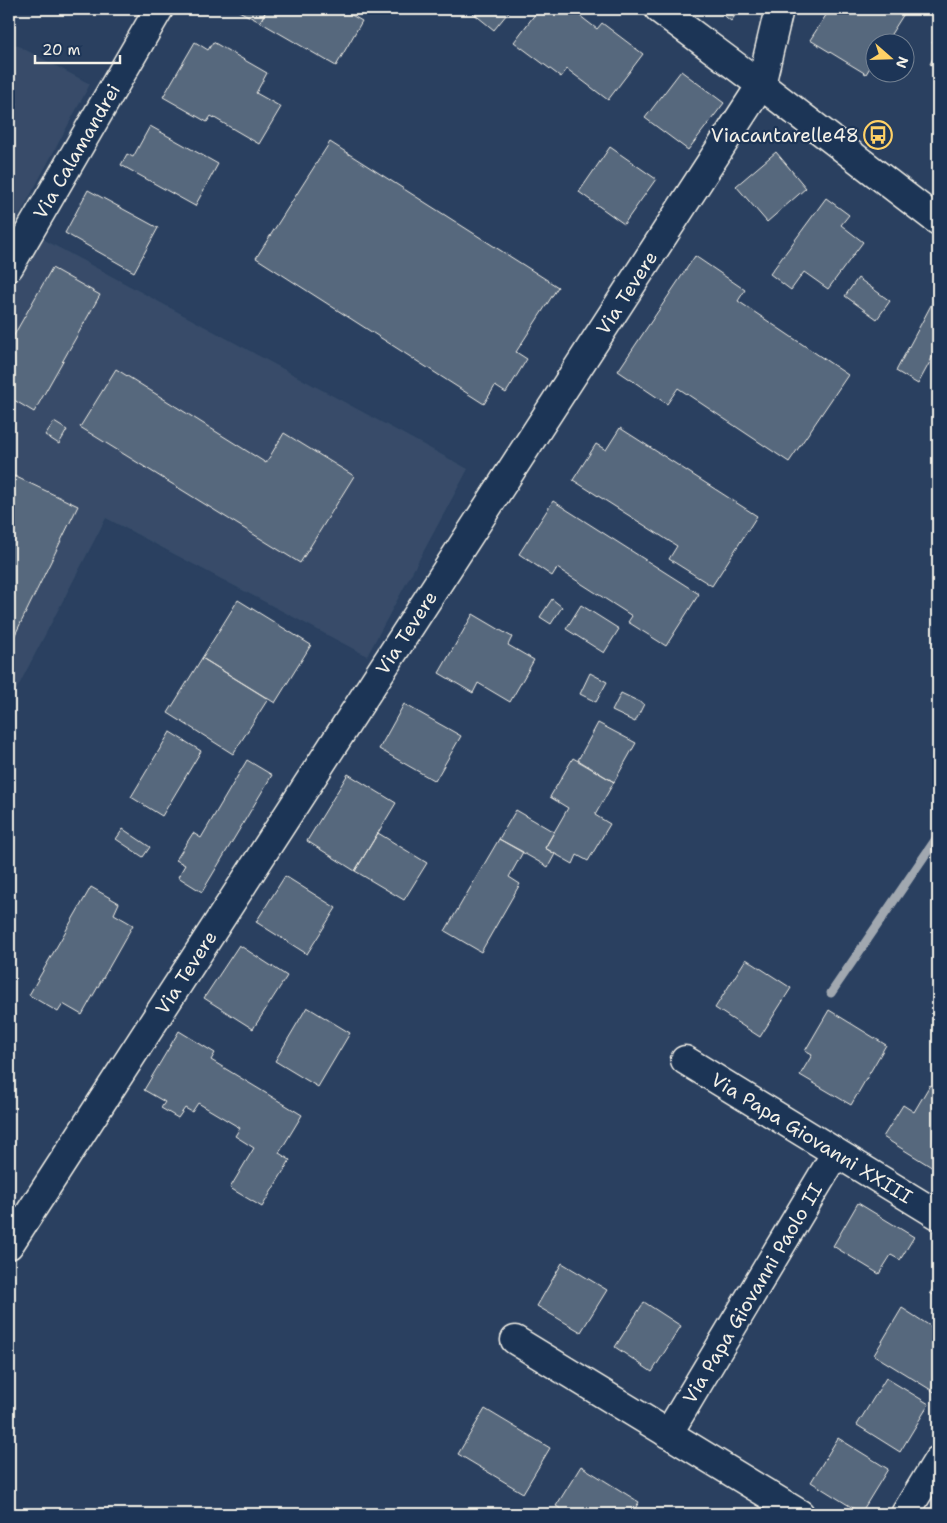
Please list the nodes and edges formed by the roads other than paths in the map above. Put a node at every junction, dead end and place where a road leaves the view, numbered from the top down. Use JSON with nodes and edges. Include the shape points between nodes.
{"nodes":[{"id":1,"x":159,"y":9,"type":"edge"},
{"id":2,"x":659,"y":9,"type":"edge"},
{"id":3,"x":779,"y":9,"type":"edge"},
{"id":4,"x":761,"y":85,"type":"junction"},
{"id":5,"x":938,"y":221,"type":"edge"},
{"id":6,"x":9,"y":267,"type":"edge"},
{"id":7,"x":685,"y":1060,"type":"dead end"},
{"id":8,"x":836,"y":1153,"type":"junction"},
{"id":9,"x":938,"y":1215,"type":"edge"},
{"id":10,"x":9,"y":1245,"type":"edge"},
{"id":11,"x":515,"y":1340,"type":"dead end"},
{"id":12,"x":668,"y":1434,"type":"junction"},
{"id":13,"x":938,"y":1460,"type":"edge"},
{"id":14,"x":800,"y":1514,"type":"edge"},
{"id":15,"x":905,"y":1514,"type":"edge"}],
"edges":[{"from":1,"to":6,"type":"street","name":"Via Calamandrei"},
{"from":2,"to":4,"type":"street"},
{"from":3,"to":4,"type":"street","name":"Via Tevere"},
{"from":4,"to":5,"type":"street"},
{"from":4,"to":10,"type":"street","name":"Via Tevere"},
{"from":7,"to":8,"type":"street","name":"Via Papa Giovanni XXIII"},
{"from":8,"to":9,"type":"street","name":"Via Papa Giovanni XXIII"},
{"from":8,"to":12,"type":"street","name":"Via Papa Giovanni Paolo II"},
{"from":11,"to":12,"type":"street"},
{"from":12,"to":14,"type":"street"},
{"from":13,"to":15,"type":"street"}]}
